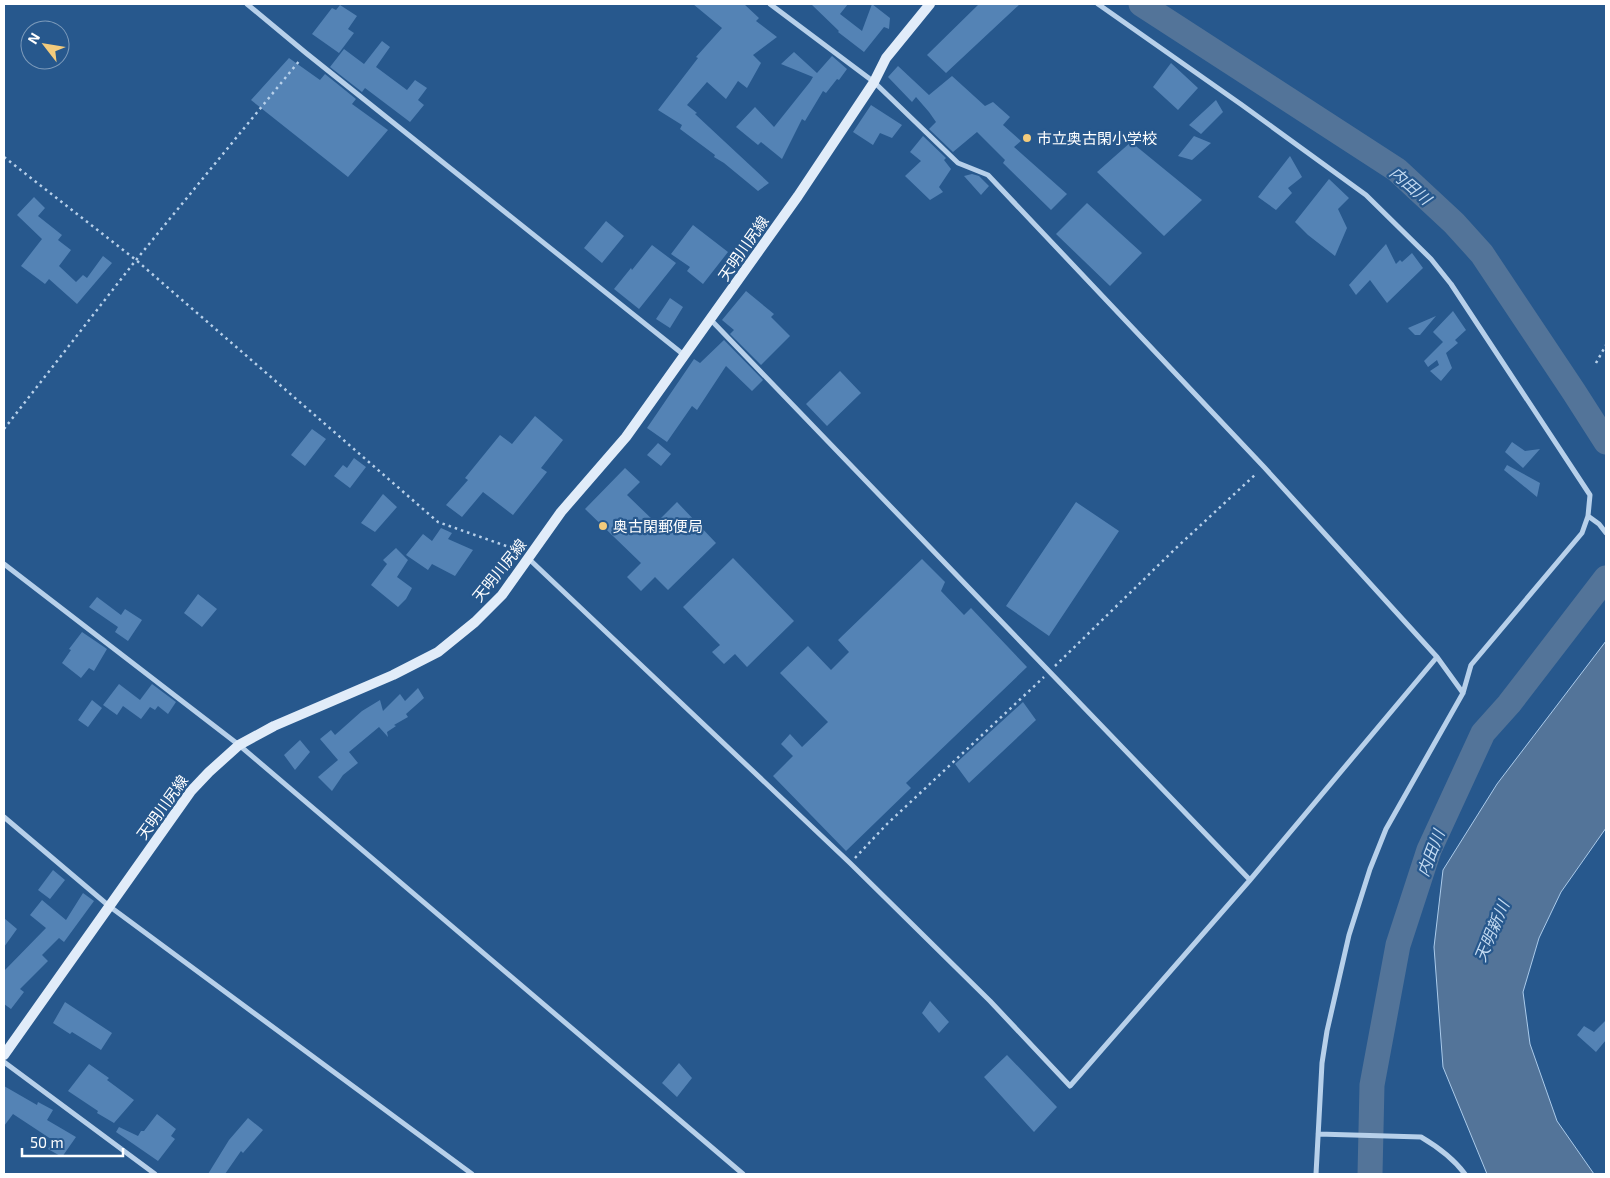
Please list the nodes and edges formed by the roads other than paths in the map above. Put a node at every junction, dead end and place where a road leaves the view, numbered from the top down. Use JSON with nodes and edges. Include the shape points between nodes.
{"nodes":[{"id":1,"x":247,"y":4,"type":"edge"},
{"id":2,"x":770,"y":4,"type":"edge"},
{"id":3,"x":930,"y":4,"type":"edge"},
{"id":4,"x":1098,"y":4,"type":"edge"},
{"id":5,"x":874,"y":82,"type":"junction"},
{"id":6,"x":711,"y":320,"type":"junction"},
{"id":7,"x":685,"y":356,"type":"junction"},
{"id":8,"x":1588,"y":516,"type":"junction"},
{"id":9,"x":1606,"y":533,"type":"edge"},
{"id":10,"x":529,"y":558,"type":"junction"},
{"id":11,"x":4,"y":564,"type":"edge"},
{"id":12,"x":1437,"y":657,"type":"junction"},
{"id":13,"x":1463,"y":693,"type":"junction"},
{"id":14,"x":239,"y":745,"type":"junction"},
{"id":15,"x":4,"y":817,"type":"edge"},
{"id":16,"x":1250,"y":880,"type":"junction"},
{"id":17,"x":109,"y":906,"type":"junction"},
{"id":18,"x":4,"y":1055,"type":"edge"},
{"id":19,"x":4,"y":1062,"type":"edge"},
{"id":20,"x":1318,"y":1134,"type":"junction"},
{"id":21,"x":156,"y":1174,"type":"edge"},
{"id":22,"x":472,"y":1174,"type":"edge"},
{"id":23,"x":743,"y":1174,"type":"edge"},
{"id":24,"x":1316,"y":1174,"type":"edge"},
{"id":25,"x":1465,"y":1174,"type":"edge"}],
"edges":[{"from":1,"to":7,"type":"street"},
{"from":2,"to":5,"type":"street"},
{"from":3,"to":5,"type":"main road","name":"天明川尻線","via":[[886,58]]},
{"from":4,"to":8,"type":"street","via":[[1366,195],[1431,259],[1451,284],[1590,495]]},
{"from":5,"to":6,"type":"main road","name":"天明川尻線"},
{"from":5,"to":12,"type":"street","via":[[958,163],[988,175],[1264,467]]},
{"from":6,"to":7,"type":"main road","name":"天明川尻線"},
{"from":6,"to":16,"type":"street"},
{"from":7,"to":10,"type":"main road","name":"天明川尻線","via":[[626,437],[561,512]]},
{"from":8,"to":9,"type":"street"},
{"from":8,"to":13,"type":"street","via":[[1582,533],[1471,665]]},
{"from":10,"to":14,"type":"main road","name":"天明川尻線","via":[[502,595],[438,652]]},
{"from":10,"to":16,"type":"street","via":[[850,863],[990,1001],[1070,1086]]},
{"from":11,"to":14,"type":"street"},
{"from":12,"to":13,"type":"street"},
{"from":12,"to":16,"type":"street"},
{"from":13,"to":20,"type":"street","via":[[1386,829],[1349,934],[1326,1032]]},
{"from":14,"to":17,"type":"main road","name":"天明川尻線","via":[[191,791]]},
{"from":14,"to":23,"type":"street"},
{"from":15,"to":17,"type":"street"},
{"from":17,"to":18,"type":"main road","name":"天明川尻線"},
{"from":17,"to":22,"type":"street"},
{"from":19,"to":21,"type":"street"},
{"from":20,"to":24,"type":"street"},
{"from":20,"to":25,"type":"street","via":[[1421,1137],[1456,1162]]}]}
